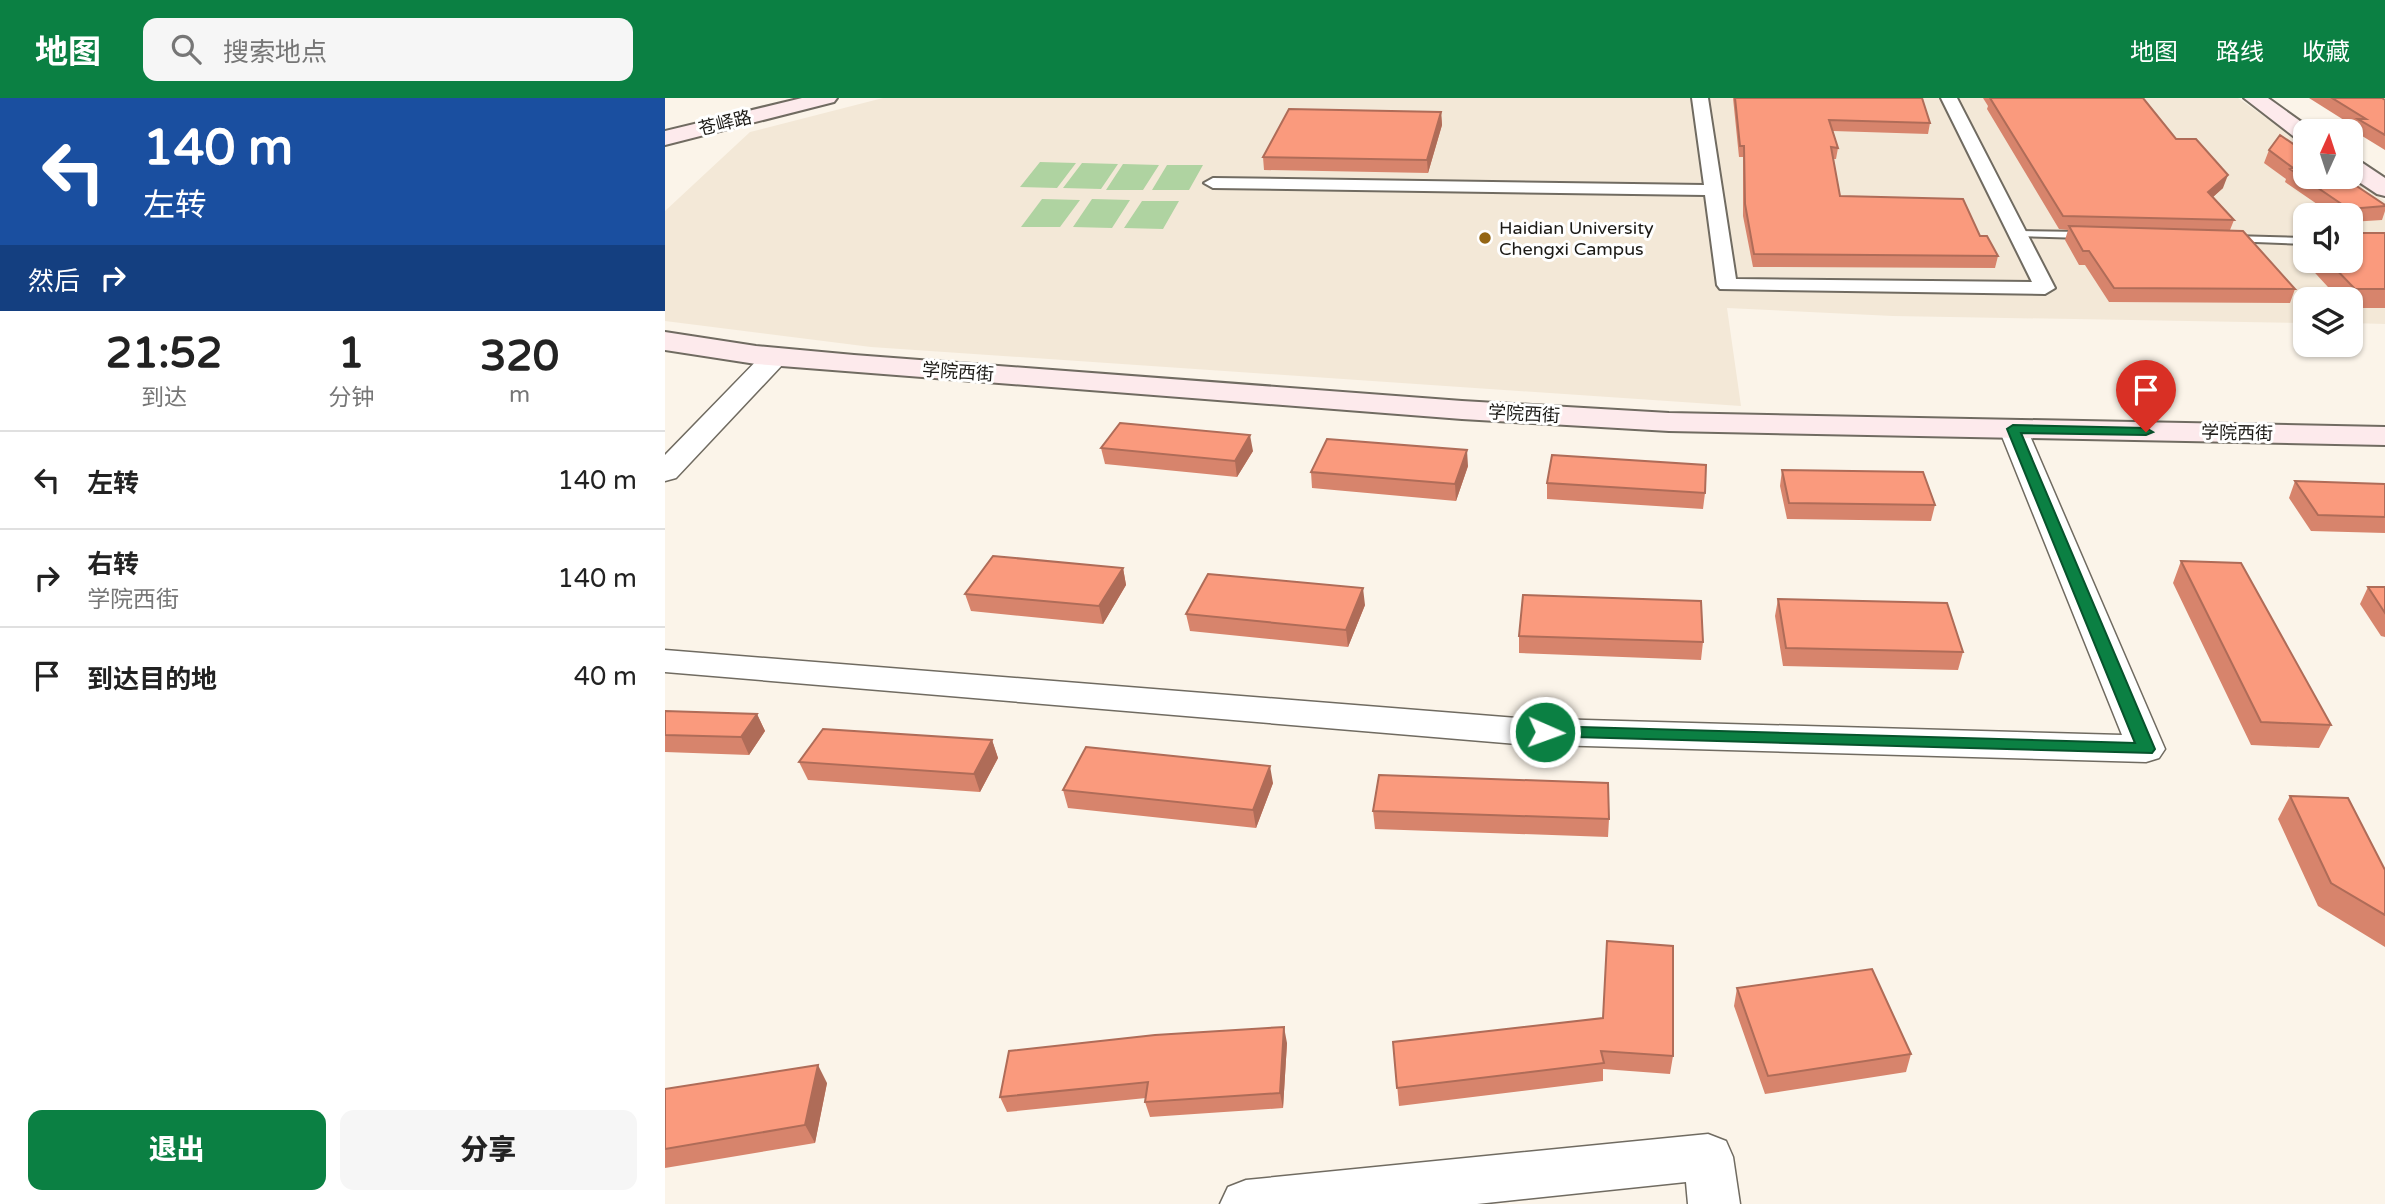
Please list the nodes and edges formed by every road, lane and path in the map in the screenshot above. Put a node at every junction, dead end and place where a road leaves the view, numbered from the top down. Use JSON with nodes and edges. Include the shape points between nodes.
{"nodes":[{"id":1,"x":790,"y":98,"type":"edge"},
{"id":2,"x":827,"y":98,"type":"edge"},
{"id":3,"x":1700,"y":98,"type":"edge"},
{"id":4,"x":1949,"y":98,"type":"edge"},
{"id":5,"x":2254,"y":98,"type":"edge"},
{"id":6,"x":2272,"y":98,"type":"edge"},
{"id":7,"x":2303,"y":119,"type":"edge"},
{"id":8,"x":2293,"y":126,"type":"edge"},
{"id":9,"x":665,"y":128,"type":"edge"},
{"id":10,"x":665,"y":138,"type":"edge"},
{"id":11,"x":2363,"y":161,"type":"edge"},
{"id":12,"x":2363,"y":174,"type":"edge"},
{"id":13,"x":2385,"y":175,"type":"edge"},
{"id":14,"x":1213,"y":183,"type":"dead end"},
{"id":15,"x":2385,"y":189,"type":"edge"},
{"id":16,"x":1714,"y":190,"type":"junction"},
{"id":17,"x":2018,"y":234,"type":"junction"},
{"id":18,"x":2100,"y":236,"type":"edge"},
{"id":19,"x":2223,"y":239,"type":"edge"},
{"id":20,"x":2293,"y":241,"type":"edge"},
{"id":21,"x":665,"y":341,"type":"edge"},
{"id":22,"x":665,"y":353,"type":"edge"},
{"id":23,"x":771,"y":362,"type":"junction"},
{"id":24,"x":2016,"y":435,"type":"junction"},
{"id":25,"x":2385,"y":436,"type":"edge"},
{"id":26,"x":2385,"y":448,"type":"edge"},
{"id":27,"x":665,"y":472,"type":"edge"},
{"id":28,"x":665,"y":661,"type":"edge"},
{"id":29,"x":1245,"y":1204,"type":"edge"},
{"id":30,"x":1714,"y":1204,"type":"edge"}],
"edges":[{"from":1,"to":9,"type":"main road","name":"苍峄路"},
{"from":2,"to":10,"type":"main road","name":"苍峄路"},
{"from":3,"to":16,"type":"street"},
{"from":4,"to":17,"type":"street"},
{"from":5,"to":8,"type":"main road"},
{"from":6,"to":7,"type":"main road"},
{"from":11,"to":13,"type":"main road"},
{"from":12,"to":15,"type":"main road"},
{"from":14,"to":16,"type":"street"},
{"from":16,"to":17,"type":"street","via":[[1727,285],[2045,288]]},
{"from":17,"to":18,"type":"lane"},
{"from":19,"to":20,"type":"lane"},
{"from":21,"to":23,"type":"main road","name":"学院西街"},
{"from":22,"to":23,"type":"main road","name":"学院西街"},
{"from":23,"to":24,"type":"main road","name":"学院西街","via":[[1669,434]]},
{"from":23,"to":27,"type":"street"},
{"from":24,"to":25,"type":"main road","name":"学院西街"},
{"from":24,"to":26,"type":"main road","name":"学院西街"},
{"from":24,"to":28,"type":"street","via":[[2146,749],[1517,731]]},
{"from":29,"to":30,"type":"street","via":[[1708,1157]]}]}
